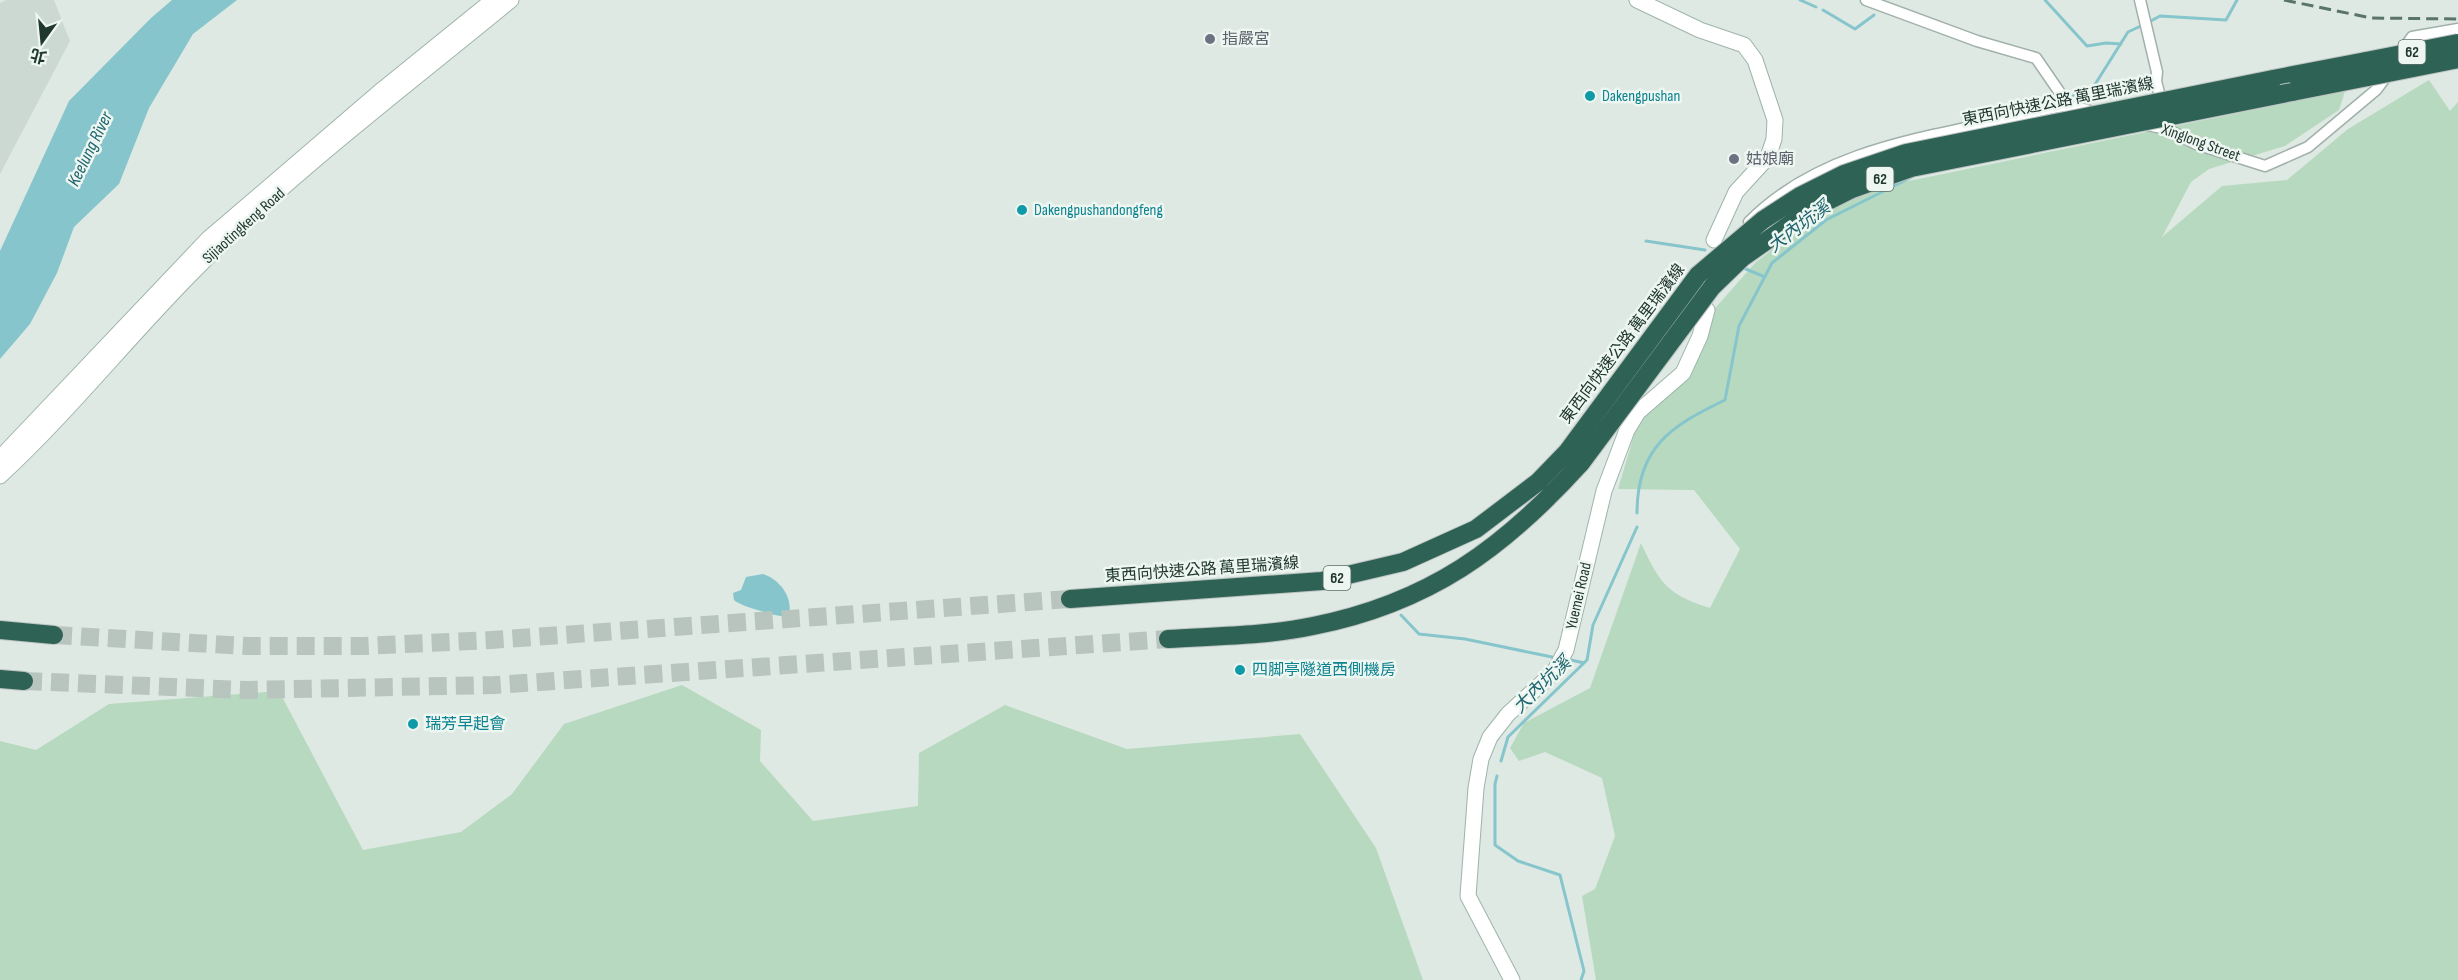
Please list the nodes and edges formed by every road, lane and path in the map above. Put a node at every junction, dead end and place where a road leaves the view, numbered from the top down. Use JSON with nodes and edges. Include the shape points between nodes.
{"nodes":[{"id":1,"x":493,"y":0,"type":"edge"},
{"id":2,"x":511,"y":0,"type":"edge"},
{"id":3,"x":1637,"y":0,"type":"edge"},
{"id":4,"x":1866,"y":0,"type":"edge"},
{"id":5,"x":2140,"y":0,"type":"edge"},
{"id":6,"x":2458,"y":29,"type":"edge"},
{"id":7,"x":2458,"y":43,"type":"edge"},
{"id":8,"x":2458,"y":60,"type":"edge"},
{"id":9,"x":2367,"y":69,"type":"junction"},
{"id":10,"x":2157,"y":77,"type":"junction"},
{"id":11,"x":2069,"y":106,"type":"junction"},
{"id":12,"x":2116,"y":118,"type":"junction"},
{"id":13,"x":2167,"y":129,"type":"junction"},
{"id":14,"x":1714,"y":247,"type":"joint"},
{"id":15,"x":1707,"y":310,"type":"dead end"},
{"id":16,"x":1574,"y":457,"type":"junction"},
{"id":17,"x":0,"y":458,"type":"edge"},
{"id":18,"x":0,"y":476,"type":"edge"},
{"id":19,"x":1070,"y":599,"type":"tunnel mouth"},
{"id":20,"x":0,"y":630,"type":"edge"},
{"id":21,"x":54,"y":635,"type":"tunnel mouth"},
{"id":22,"x":1168,"y":639,"type":"tunnel mouth"},
{"id":23,"x":0,"y":679,"type":"edge"},
{"id":24,"x":24,"y":681,"type":"tunnel mouth"},
{"id":25,"x":1512,"y":980,"type":"edge"}],
"edges":[{"from":1,"to":17,"type":"street","name":"Sijiaotingkeng Road","via":[[208,239]]},
{"from":2,"to":18,"type":"street","name":"Sijiaotingkeng Road","via":[[291,183],[191,274]]},
{"from":3,"to":14,"type":"street","via":[[1700,30],[1744,45],[1755,60],[1775,120],[1768,158],[1736,192]]},
{"from":4,"to":11,"type":"street","via":[[2036,58]]},
{"from":5,"to":10,"type":"street"},
{"from":6,"to":13,"type":"street","name":"Xinglong Street","via":[[2412,37],[2376,90],[2308,147],[2265,165],[2196,144]]},
{"from":7,"to":9,"type":"highway","name":"東西向快速公路 萬里瑞濱線","number":"62","bridge":true},
{"from":8,"to":9,"type":"highway","name":"東西向快速公路 萬里瑞濱線","number":"62","bridge":true},
{"from":9,"to":16,"type":"highway","name":"東西向快速公路 萬里瑞濱線","number":"62","bridge":true,"via":[[2292,92],[1911,168],[1852,189],[1810,210],[1750,252],[1712,287]]},
{"from":9,"to":16,"type":"highway","name":"東西向快速公路 萬里瑞濱線","number":"62","bridge":true,"via":[[2273,79],[1906,153],[1844,174],[1762,220],[1698,275]]},
{"from":10,"to":12,"type":"street","via":[[2150,97],[2136,112]]},
{"from":10,"to":13,"type":"street"},
{"from":11,"to":12,"type":"street","name":"Xinglong Street"},
{"from":11,"to":14,"type":"street","name":"Xinglong Street","via":[[1853,156],[1796,183]]},
{"from":12,"to":13,"type":"street","name":"Xinglong Street"},
{"from":15,"to":25,"type":"street","name":"Yuemei Road","via":[[1683,373],[1638,412],[1626,430],[1604,491],[1566,650],[1554,672],[1508,714],[1490,737],[1481,759],[1468,896]]},
{"from":16,"to":19,"type":"highway","name":"東西向快速公路 萬里瑞濱線","number":"62","via":[[1493,517],[1439,548],[1403,562],[1322,581]]},
{"from":16,"to":22,"type":"highway","name":"東西向快速公路 萬里瑞濱線","number":"62","via":[[1516,529],[1482,556],[1399,601],[1312,627]]},
{"from":20,"to":21,"type":"highway"},
{"from":23,"to":24,"type":"highway"}]}
